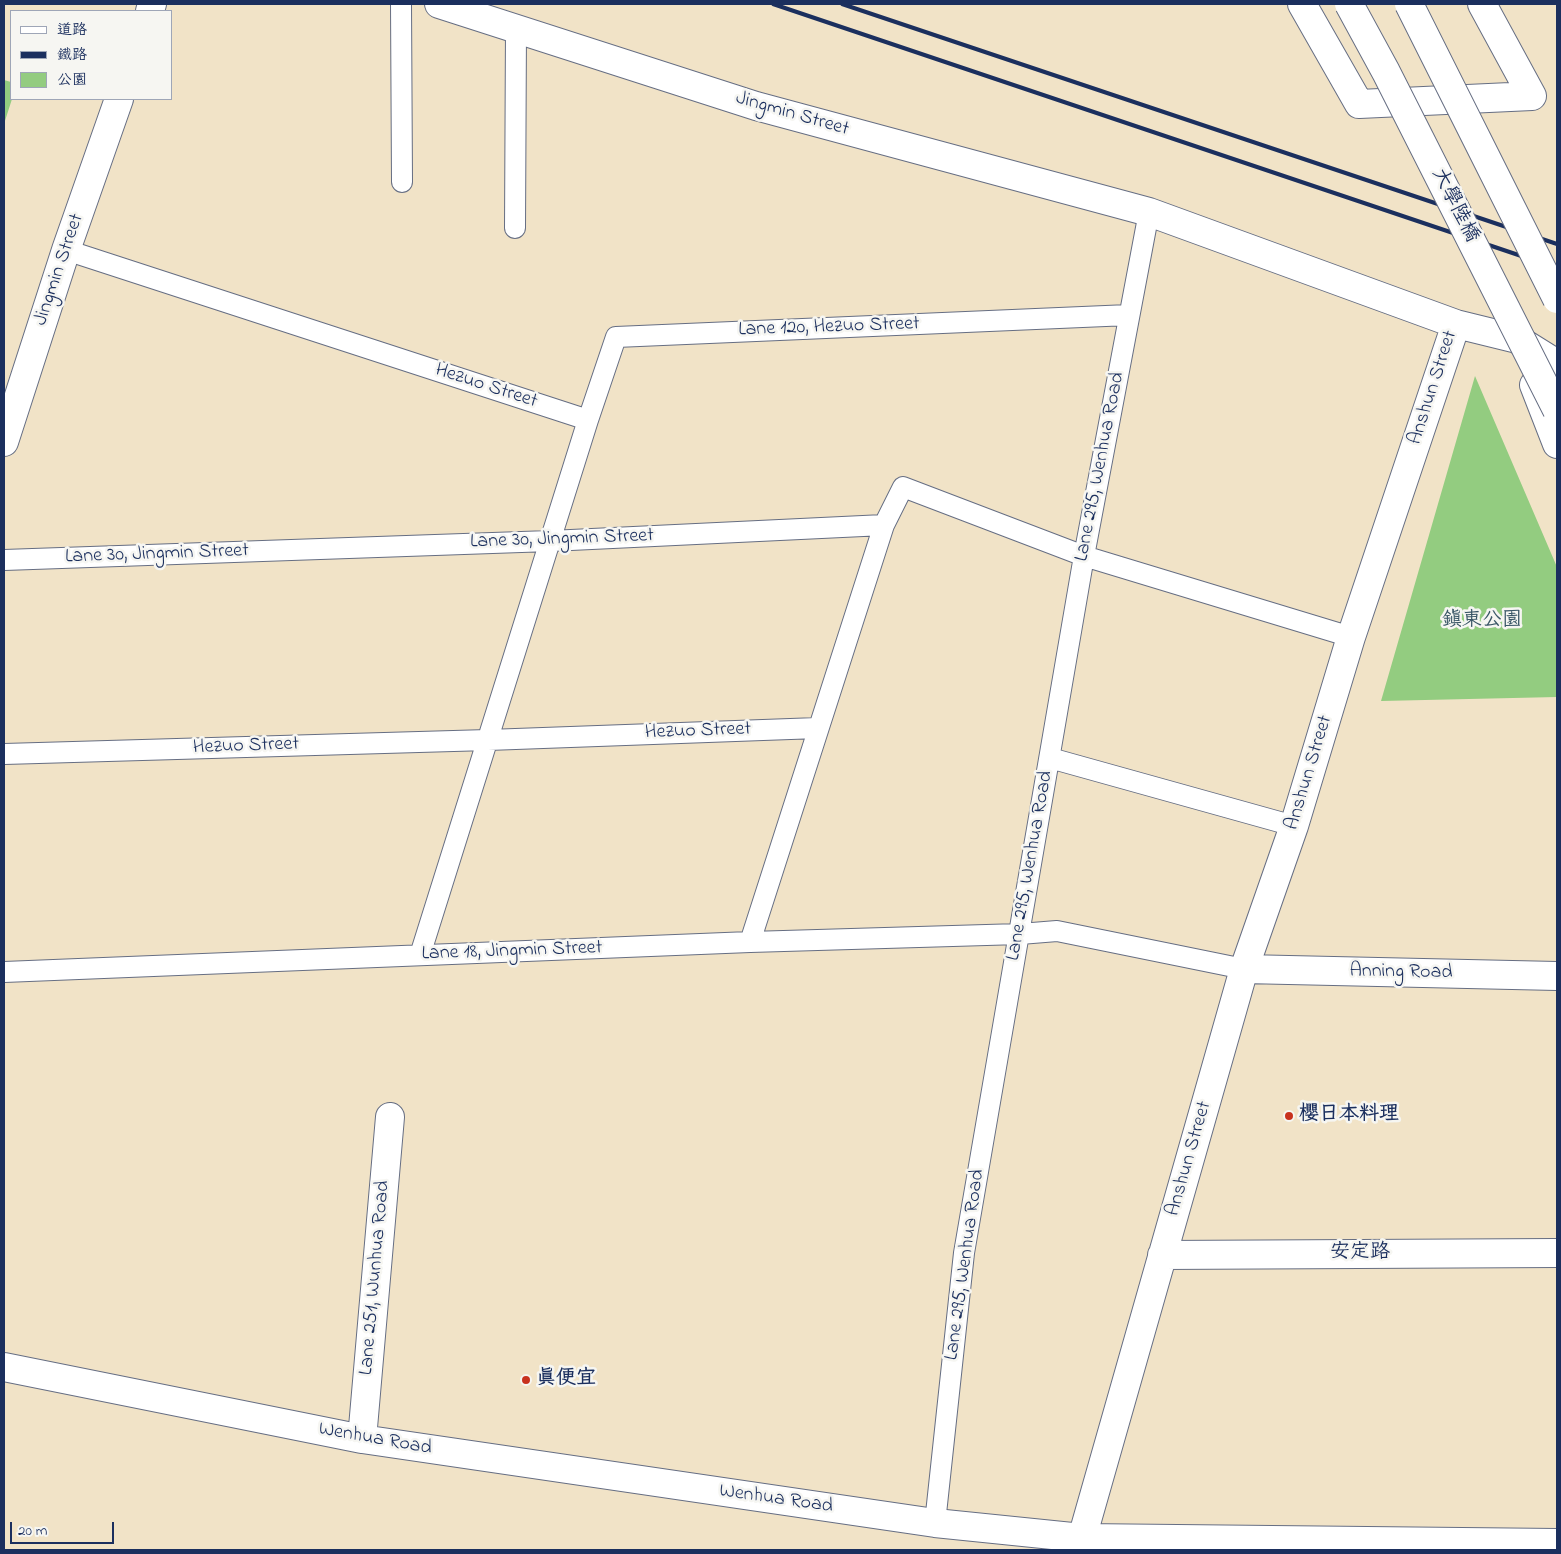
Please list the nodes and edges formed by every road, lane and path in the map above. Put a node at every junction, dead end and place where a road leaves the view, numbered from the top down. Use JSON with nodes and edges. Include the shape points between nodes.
{"nodes":[{"id":1,"x":401,"y":4,"type":"edge"},
{"id":2,"x":439,"y":4,"type":"edge"},
{"id":3,"x":1302,"y":4,"type":"edge"},
{"id":4,"x":1349,"y":4,"type":"edge"},
{"id":5,"x":1409,"y":4,"type":"edge"},
{"id":6,"x":1482,"y":4,"type":"edge"},
{"id":7,"x":516,"y":29,"type":"junction"},
{"id":8,"x":119,"y":100,"type":"edge"},
{"id":9,"x":402,"y":182,"type":"dead end"},
{"id":10,"x":1149,"y":212,"type":"junction"},
{"id":11,"x":515,"y":228,"type":"dead end"},
{"id":12,"x":66,"y":250,"type":"junction"},
{"id":13,"x":1557,"y":299,"type":"edge"},
{"id":14,"x":1129,"y":315,"type":"junction"},
{"id":15,"x":1456,"y":324,"type":"junction"},
{"id":16,"x":1517,"y":339,"type":"junction"},
{"id":17,"x":1557,"y":364,"type":"edge"},
{"id":18,"x":1557,"y":410,"type":"edge"},
{"id":19,"x":588,"y":420,"type":"junction"},
{"id":20,"x":4,"y":442,"type":"edge"},
{"id":21,"x":1557,"y":444,"type":"edge"},
{"id":22,"x":884,"y":525,"type":"junction"},
{"id":23,"x":550,"y":541,"type":"junction"},
{"id":24,"x":1084,"y":556,"type":"junction"},
{"id":25,"x":4,"y":560,"type":"edge"},
{"id":26,"x":1351,"y":637,"type":"junction"},
{"id":27,"x":818,"y":728,"type":"junction"},
{"id":28,"x":488,"y":740,"type":"junction"},
{"id":29,"x":4,"y":754,"type":"edge"},
{"id":30,"x":1050,"y":758,"type":"junction"},
{"id":31,"x":1294,"y":826,"type":"junction"},
{"id":32,"x":1020,"y":934,"type":"junction"},
{"id":33,"x":750,"y":942,"type":"junction"},
{"id":34,"x":420,"y":956,"type":"junction"},
{"id":35,"x":1244,"y":969,"type":"junction"},
{"id":36,"x":4,"y":972,"type":"edge"},
{"id":37,"x":1557,"y":976,"type":"edge"},
{"id":38,"x":390,"y":1117,"type":"dead end"},
{"id":39,"x":1557,"y":1253,"type":"edge"},
{"id":40,"x":1162,"y":1255,"type":"junction"},
{"id":41,"x":4,"y":1367,"type":"edge"},
{"id":42,"x":362,"y":1439,"type":"junction"},
{"id":43,"x":935,"y":1523,"type":"junction"},
{"id":44,"x":1082,"y":1544,"type":"edge"},
{"id":45,"x":1557,"y":1544,"type":"edge"}],
"edges":[{"from":1,"to":9,"type":"lane"},
{"from":2,"to":7,"type":"street","name":"Jingmin Street"},
{"from":3,"to":6,"type":"street","via":[[1359,104],[1532,96]]},
{"from":4,"to":18,"type":"street","name":"大學陸橋","bridge":true},
{"from":5,"to":13,"type":"street","bridge":true},
{"from":7,"to":10,"type":"street","name":"Jingmin Street","via":[[756,106]]},
{"from":7,"to":11,"type":"lane"},
{"from":8,"to":12,"type":"street","name":"Jingmin Street"},
{"from":10,"to":14,"type":"lane","name":"Lane 295, Wenhua Road"},
{"from":10,"to":15,"type":"street","name":"Anshun Street"},
{"from":12,"to":19,"type":"lane","name":"Hezuo Street"},
{"from":12,"to":20,"type":"street","name":"Jingmin Street"},
{"from":14,"to":19,"type":"lane","name":"Lane 120, Hezuo Street","via":[[616,337]]},
{"from":14,"to":24,"type":"lane","name":"Lane 295, Wenhua Road"},
{"from":15,"to":16,"type":"street"},
{"from":15,"to":26,"type":"street","name":"Anshun Street"},
{"from":16,"to":17,"type":"street"},
{"from":16,"to":21,"type":"street"},
{"from":19,"to":23,"type":"lane"},
{"from":22,"to":23,"type":"lane","name":"Lane 30, Jingmin Street"},
{"from":22,"to":24,"type":"lane","via":[[903,487]]},
{"from":22,"to":27,"type":"lane"},
{"from":23,"to":25,"type":"lane","name":"Lane 30, Jingmin Street"},
{"from":23,"to":28,"type":"lane"},
{"from":24,"to":26,"type":"lane"},
{"from":24,"to":30,"type":"lane","name":"Lane 295, Wenhua Road"},
{"from":26,"to":31,"type":"street","name":"Anshun Street"},
{"from":27,"to":28,"type":"lane","name":"Hezuo Street"},
{"from":27,"to":33,"type":"lane"},
{"from":28,"to":29,"type":"lane","name":"Hezuo Street"},
{"from":28,"to":34,"type":"lane"},
{"from":30,"to":31,"type":"lane"},
{"from":30,"to":32,"type":"lane","name":"Lane 295, Wenhua Road"},
{"from":31,"to":35,"type":"street","name":"Anshun Street"},
{"from":32,"to":33,"type":"lane","name":"Lane 18, Jingmin Street"},
{"from":32,"to":35,"type":"lane","name":"Lane 18, Jingmin Street","via":[[1057,931]]},
{"from":32,"to":43,"type":"lane","name":"Lane 295, Wenhua Road","via":[[964,1253]]},
{"from":33,"to":34,"type":"lane","name":"Lane 18, Jingmin Street"},
{"from":34,"to":36,"type":"lane","name":"Lane 18, Jingmin Street"},
{"from":35,"to":37,"type":"street","name":"Anning Road"},
{"from":35,"to":40,"type":"street","name":"Anshun Street"},
{"from":38,"to":42,"type":"street","name":"Lane 251, Wunhua Road"},
{"from":39,"to":40,"type":"street","name":"安定路"},
{"from":40,"to":44,"type":"street","name":"Anshun Street"},
{"from":41,"to":42,"type":"street","name":"Wenhua Road"},
{"from":42,"to":43,"type":"street","name":"Wenhua Road"},
{"from":43,"to":44,"type":"street","name":"Wenhua Road"},
{"from":44,"to":45,"type":"street","name":"Wenhua Road"}]}
